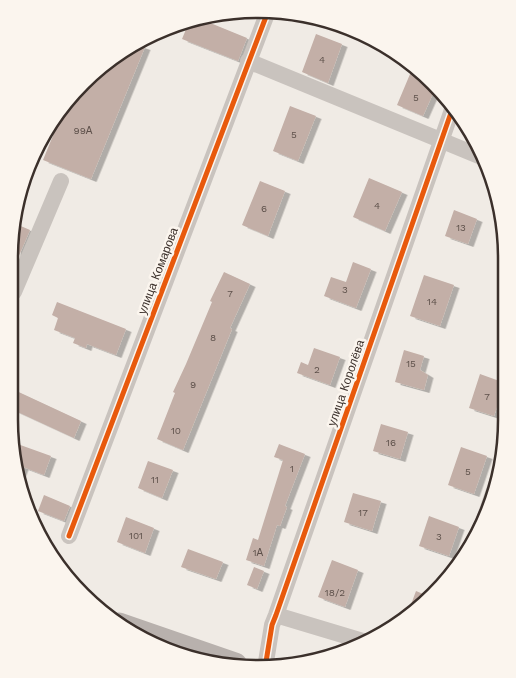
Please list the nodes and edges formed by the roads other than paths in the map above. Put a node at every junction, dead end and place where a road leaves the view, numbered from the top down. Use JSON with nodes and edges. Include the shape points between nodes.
{"nodes":[{"id":1,"x":265,"y":18,"type":"edge"},
{"id":2,"x":248,"y":61,"type":"junction"},
{"id":3,"x":450,"y":114,"type":"edge"},
{"id":4,"x":441,"y":139,"type":"junction"},
{"id":5,"x":475,"y":154,"type":"edge"},
{"id":6,"x":61,"y":181,"type":"dead end"},
{"id":7,"x":18,"y":283,"type":"edge"},
{"id":8,"x":69,"y":536,"type":"dead end"},
{"id":9,"x":276,"y":615,"type":"junction"},
{"id":10,"x":159,"y":639,"type":"edge"},
{"id":11,"x":357,"y":639,"type":"edge"},
{"id":12,"x":201,"y":653,"type":"edge"},
{"id":13,"x":266,"y":660,"type":"edge"}],
"edges":[{"from":1,"to":2,"type":"street","name":"улица Комарова"},
{"from":2,"to":4,"type":"street"},
{"from":2,"to":8,"type":"street","name":"улица Комарова"},
{"from":3,"to":4,"type":"street","name":"улица Королёва"},
{"from":4,"to":5,"type":"street"},
{"from":4,"to":9,"type":"street","name":"улица Королёва"},
{"from":6,"to":7,"type":"street"},
{"from":9,"to":11,"type":"street"},
{"from":9,"to":13,"type":"street","name":"улица Королёва"},
{"from":10,"to":12,"type":"main road"}]}
